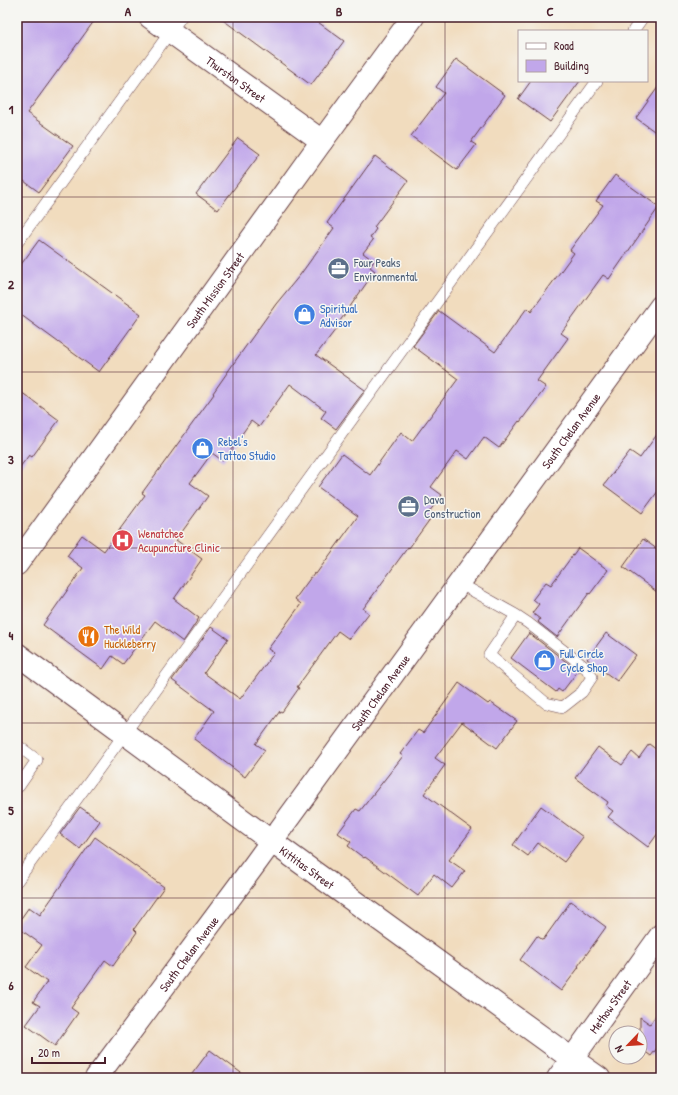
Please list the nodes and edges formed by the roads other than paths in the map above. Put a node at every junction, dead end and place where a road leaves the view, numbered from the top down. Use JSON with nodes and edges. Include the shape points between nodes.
{"nodes":[{"id":1,"x":150,"y":17,"type":"edge"},
{"id":2,"x":413,"y":17,"type":"edge"},
{"id":3,"x":643,"y":17,"type":"edge"},
{"id":4,"x":176,"y":24,"type":"edge"},
{"id":5,"x":634,"y":30,"type":"edge"},
{"id":6,"x":596,"y":82,"type":"edge"},
{"id":7,"x":322,"y":141,"type":"junction"},
{"id":8,"x":17,"y":243,"type":"edge"},
{"id":9,"x":661,"y":306,"type":"edge"},
{"id":10,"x":17,"y":564,"type":"edge"},
{"id":11,"x":460,"y":582,"type":"junction"},
{"id":12,"x":516,"y":615,"type":"junction"},
{"id":13,"x":17,"y":654,"type":"edge"},
{"id":14,"x":125,"y":733,"type":"junction"},
{"id":15,"x":17,"y":744,"type":"edge"},
{"id":16,"x":19,"y":786,"type":"dead end"},
{"id":17,"x":271,"y":841,"type":"junction"},
{"id":18,"x":17,"y":881,"type":"edge"},
{"id":19,"x":661,"y":935,"type":"edge"},
{"id":20,"x":572,"y":1059,"type":"junction"},
{"id":21,"x":96,"y":1078,"type":"edge"},
{"id":22,"x":558,"y":1078,"type":"edge"},
{"id":23,"x":599,"y":1078,"type":"edge"}],
"edges":[{"from":1,"to":4,"type":"main road","name":"Thurston Street"},
{"from":2,"to":7,"type":"main road","name":"South Mission Street"},
{"from":3,"to":5,"type":"lane"},
{"from":4,"to":7,"type":"main road","name":"Thurston Street"},
{"from":4,"to":8,"type":"lane"},
{"from":6,"to":14,"type":"lane"},
{"from":7,"to":10,"type":"main road","name":"South Mission Street"},
{"from":9,"to":11,"type":"main road","name":"South Chelan Avenue"},
{"from":11,"to":12,"type":"lane"},
{"from":11,"to":17,"type":"main road","name":"South Chelan Avenue"},
{"from":12,"to":12,"type":"lane","via":[[489,655],[546,703],[563,707],[582,692],[592,677],[586,668]]},
{"from":13,"to":14,"type":"main road","name":"Kittitas Street"},
{"from":14,"to":17,"type":"main road","name":"Kittitas Street"},
{"from":14,"to":18,"type":"lane"},
{"from":15,"to":16,"type":"lane","via":[[36,760]]},
{"from":17,"to":20,"type":"main road","name":"Kittitas Street"},
{"from":17,"to":21,"type":"main road","name":"South Chelan Avenue"},
{"from":19,"to":20,"type":"main road","name":"Methow Street"},
{"from":20,"to":22,"type":"main road","name":"Methow Street"},
{"from":20,"to":23,"type":"main road","name":"Kittitas Street"}]}
